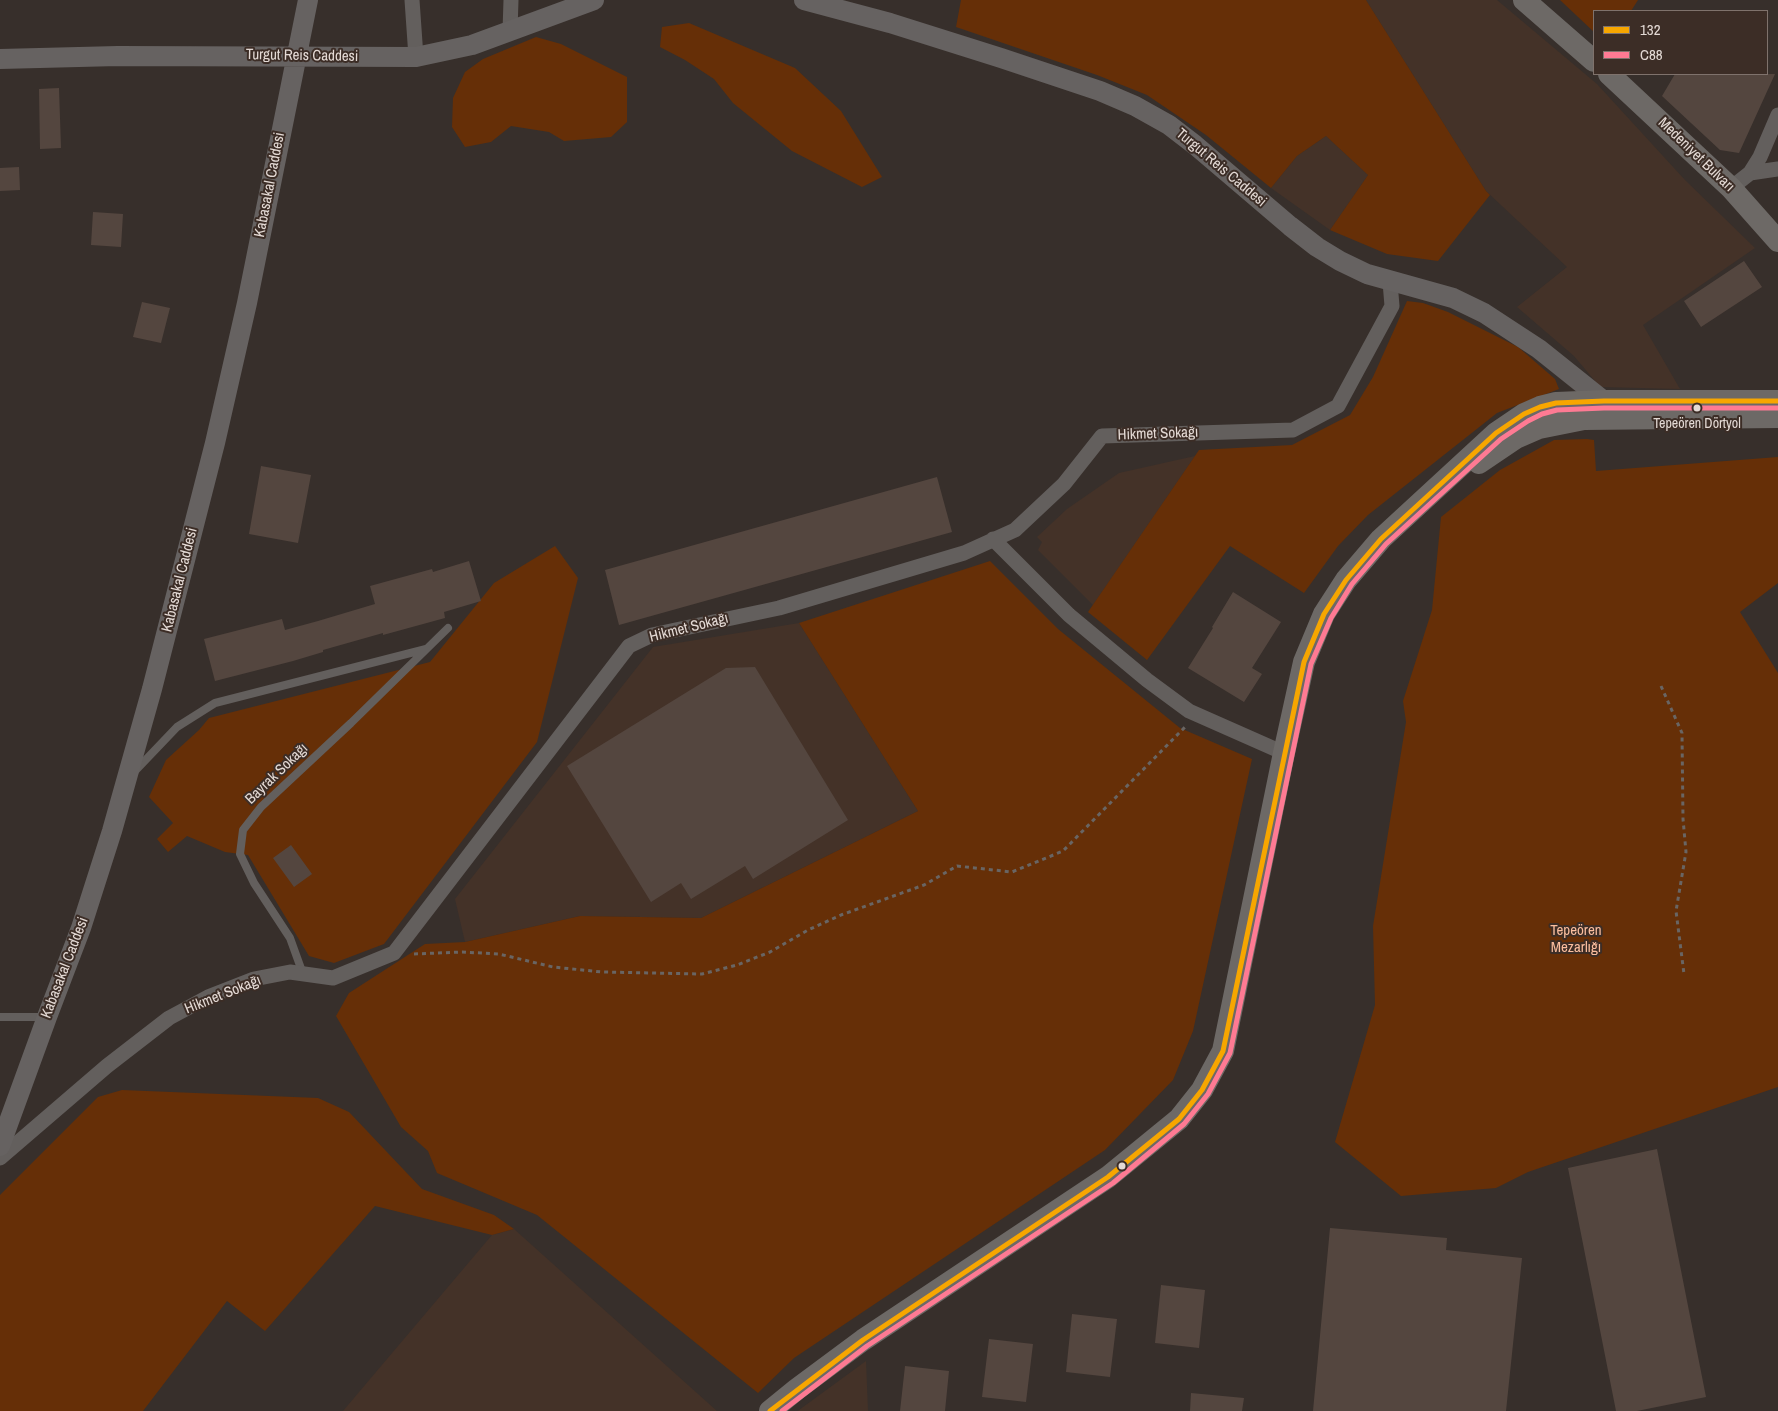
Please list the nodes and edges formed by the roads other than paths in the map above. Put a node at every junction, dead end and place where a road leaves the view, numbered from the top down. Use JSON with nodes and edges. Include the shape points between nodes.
{"nodes":[{"id":1,"x":308,"y":0,"type":"edge"},
{"id":2,"x":412,"y":0,"type":"edge"},
{"id":3,"x":511,"y":0,"type":"edge"},
{"id":4,"x":594,"y":0,"type":"edge"},
{"id":5,"x":804,"y":0,"type":"edge"},
{"id":6,"x":1524,"y":0,"type":"edge"},
{"id":7,"x":510,"y":31,"type":"junction"},
{"id":8,"x":296,"y":56,"type":"junction"},
{"id":9,"x":416,"y":57,"type":"junction"},
{"id":10,"x":0,"y":59,"type":"edge"},
{"id":11,"x":1593,"y":60,"type":"edge"},
{"id":12,"x":1610,"y":75,"type":"edge"},
{"id":13,"x":1778,"y":115,"type":"edge"},
{"id":14,"x":1778,"y":169,"type":"edge"},
{"id":15,"x":1750,"y":173,"type":"junction"},
{"id":16,"x":1731,"y":188,"type":"junction"},
{"id":17,"x":1778,"y":241,"type":"edge"},
{"id":18,"x":1390,"y":282,"type":"junction"},
{"id":19,"x":1604,"y":401,"type":"junction"},
{"id":20,"x":1778,"y":401,"type":"edge"},
{"id":21,"x":1778,"y":417,"type":"edge"},
{"id":22,"x":1422,"y":501,"type":"junction"},
{"id":23,"x":993,"y":540,"type":"junction"},
{"id":24,"x":448,"y":628,"type":"dead end"},
{"id":25,"x":428,"y":648,"type":"junction"},
{"id":26,"x":1284,"y":753,"type":"junction"},
{"id":27,"x":127,"y":780,"type":"junction"},
{"id":28,"x":303,"y":974,"type":"junction"},
{"id":29,"x":0,"y":1017,"type":"edge"},
{"id":30,"x":46,"y":1017,"type":"junction"},
{"id":31,"x":0,"y":1146,"type":"edge"},
{"id":32,"x":0,"y":1158,"type":"edge"},
{"id":33,"x":770,"y":1411,"type":"edge"}],
"edges":[{"from":1,"to":8,"type":"street","name":"Kabasakal Caddesi"},
{"from":2,"to":9,"type":"street"},
{"from":3,"to":7,"type":"street"},
{"from":4,"to":7,"type":"street","name":"Turgut Reis Caddesi"},
{"from":5,"to":18,"type":"street","name":"Turgut Reis Caddesi","via":[[890,23],[1100,91],[1135,106],[1169,125],[1195,145],[1317,247],[1367,274]]},
{"from":6,"to":11,"type":"main road"},
{"from":7,"to":9,"type":"street","name":"Turgut Reis Caddesi","via":[[472,45]]},
{"from":8,"to":9,"type":"street","name":"Turgut Reis Caddesi"},
{"from":8,"to":10,"type":"street","name":"Turgut Reis Caddesi"},
{"from":8,"to":27,"type":"street","name":"Kabasakal Caddesi","via":[[215,443]]},
{"from":12,"to":16,"type":"main road","name":"Medeniyet Bulvarı"},
{"from":13,"to":15,"type":"street"},
{"from":14,"to":15,"type":"street"},
{"from":15,"to":16,"type":"street"},
{"from":16,"to":17,"type":"main road","name":"Medeniyet Bulvarı"},
{"from":18,"to":19,"type":"street","name":"Turgut Reis Caddesi","via":[[1426,289],[1484,313],[1539,349]]},
{"from":18,"to":23,"type":"street","name":"Hikmet Sokağı","via":[[1392,306],[1338,406],[1293,430],[1102,436],[1064,484],[1015,530]]},
{"from":19,"to":20,"type":"main road"},
{"from":19,"to":22,"type":"main road","via":[[1556,403],[1524,414],[1496,433]]},
{"from":21,"to":22,"type":"main road","via":[[1593,419],[1560,423],[1516,438]]},
{"from":22,"to":26,"type":"main road","via":[[1381,539],[1346,580],[1324,614],[1304,662]]},
{"from":23,"to":26,"type":"street","via":[[1069,615],[1189,711]]},
{"from":23,"to":28,"type":"street","name":"Hikmet Sokağı","via":[[964,553],[788,605],[652,635],[629,646],[394,952],[333,978]]},
{"from":24,"to":25,"type":"lane","name":"Bayrak Sokağı"},
{"from":25,"to":27,"type":"lane","via":[[215,704],[177,727]]},
{"from":25,"to":28,"type":"lane","name":"Bayrak Sokağı","via":[[261,807],[243,830],[240,854],[254,883],[290,938]]},
{"from":26,"to":33,"type":"main road","via":[[1223,1051],[1202,1090],[1179,1119],[1108,1177],[863,1340]]},
{"from":27,"to":30,"type":"street","name":"Kabasakal Caddesi","via":[[81,928]]},
{"from":28,"to":32,"type":"street","name":"Hikmet Sokağı","via":[[290,972],[254,979],[208,997],[169,1018],[107,1066]]},
{"from":29,"to":30,"type":"lane"},
{"from":30,"to":31,"type":"street","name":"Kabasakal Caddesi"}]}
